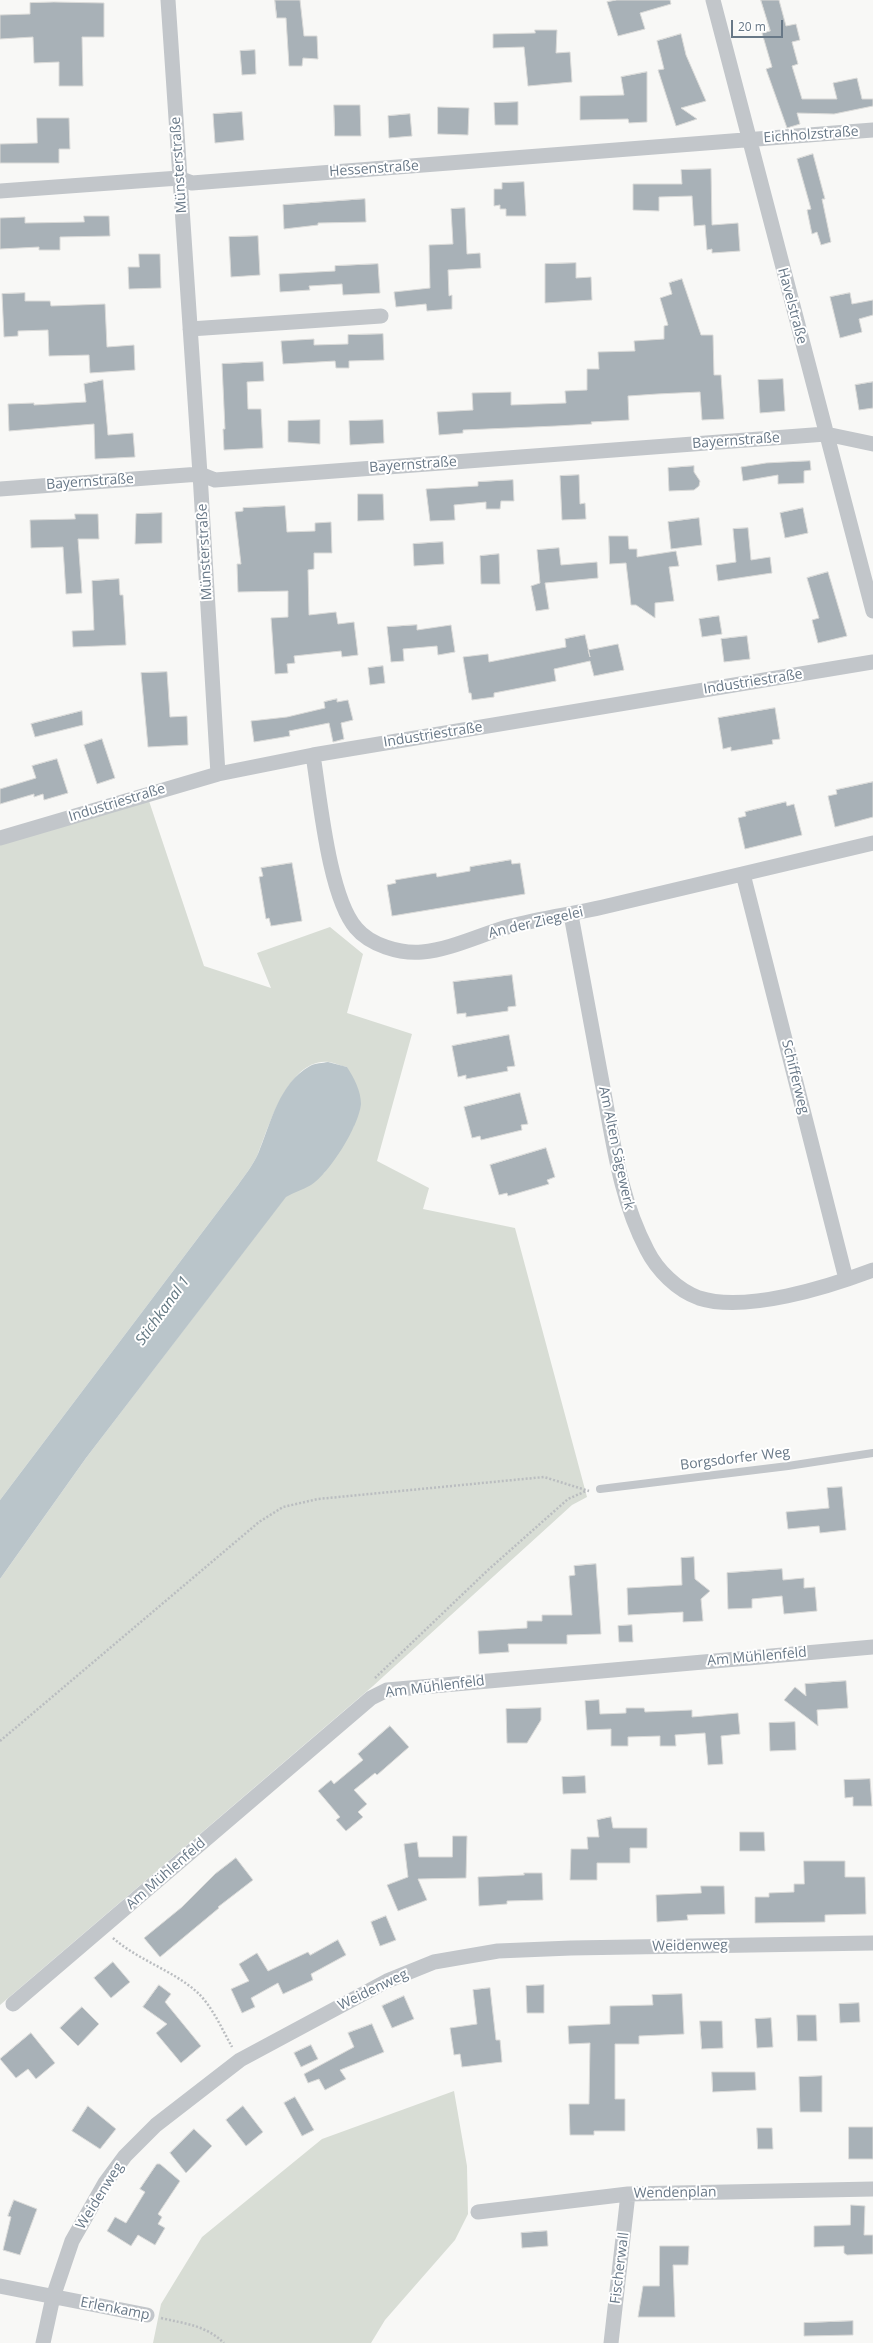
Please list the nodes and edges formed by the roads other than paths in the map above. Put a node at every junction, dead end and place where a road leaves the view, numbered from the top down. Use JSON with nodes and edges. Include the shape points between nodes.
{"nodes":[{"id":1,"x":168,"y":0,"type":"edge"},
{"id":2,"x":713,"y":0,"type":"edge"},
{"id":3,"x":873,"y":130,"type":"edge"},
{"id":4,"x":748,"y":140,"type":"junction"},
{"id":5,"x":179,"y":178,"type":"junction"},
{"id":6,"x":0,"y":192,"type":"edge"},
{"id":7,"x":381,"y":316,"type":"dead end"},
{"id":8,"x":190,"y":329,"type":"junction"},
{"id":9,"x":826,"y":434,"type":"junction"},
{"id":10,"x":873,"y":444,"type":"edge"},
{"id":11,"x":200,"y":474,"type":"junction"},
{"id":12,"x":0,"y":489,"type":"edge"},
{"id":13,"x":873,"y":610,"type":"edge"},
{"id":14,"x":873,"y":662,"type":"edge"},
{"id":15,"x":313,"y":755,"type":"junction"},
{"id":16,"x":218,"y":774,"type":"junction"},
{"id":17,"x":0,"y":838,"type":"edge"},
{"id":18,"x":873,"y":843,"type":"edge"},
{"id":19,"x":743,"y":874,"type":"junction"},
{"id":20,"x":571,"y":914,"type":"junction"},
{"id":21,"x":873,"y":1270,"type":"edge"},
{"id":22,"x":846,"y":1279,"type":"junction"},
{"id":23,"x":873,"y":1452,"type":"edge"},
{"id":24,"x":600,"y":1489,"type":"road end"},
{"id":25,"x":873,"y":1647,"type":"edge"},
{"id":26,"x":873,"y":1943,"type":"edge"},
{"id":27,"x":13,"y":2004,"type":"dead end"},
{"id":28,"x":873,"y":2190,"type":"edge"},
{"id":29,"x":628,"y":2194,"type":"junction"},
{"id":30,"x":478,"y":2212,"type":"dead end"},
{"id":31,"x":0,"y":2286,"type":"edge"},
{"id":32,"x":53,"y":2297,"type":"junction"},
{"id":33,"x":146,"y":2315,"type":"road end"},
{"id":34,"x":43,"y":2343,"type":"edge"},
{"id":35,"x":611,"y":2343,"type":"edge"}],
"edges":[{"from":1,"to":5,"type":"street","name":"Münsterstraße"},
{"from":2,"to":4,"type":"street","name":"Havelstraße"},
{"from":3,"to":4,"type":"street","name":"Eichholzstraße"},
{"from":4,"to":5,"type":"street","name":"Hessenstraße","via":[[192,182]]},
{"from":4,"to":9,"type":"street","name":"Havelstraße"},
{"from":5,"to":6,"type":"street","name":"Hessenstraße"},
{"from":5,"to":8,"type":"street","name":"Münsterstraße"},
{"from":7,"to":8,"type":"street"},
{"from":8,"to":11,"type":"street","name":"Münsterstraße"},
{"from":9,"to":10,"type":"street","name":"Bayernstraße"},
{"from":9,"to":11,"type":"street","name":"Bayernstraße","via":[[215,480]]},
{"from":9,"to":13,"type":"street","name":"Havelstraße"},
{"from":11,"to":12,"type":"street","name":"Bayernstraße"},
{"from":11,"to":16,"type":"street","name":"Münsterstraße"},
{"from":14,"to":15,"type":"street","name":"Industriestraße"},
{"from":15,"to":16,"type":"street","name":"Industriestraße"},
{"from":15,"to":20,"type":"street","name":"An der Ziegelei","via":[[334,877],[342,906],[356,929],[373,941],[400,952],[420,952],[441,949],[512,926]]},
{"from":16,"to":17,"type":"street","name":"Industriestraße"},
{"from":18,"to":19,"type":"street","name":"An der Ziegelei"},
{"from":19,"to":20,"type":"street","name":"An der Ziegelei"},
{"from":19,"to":22,"type":"street","name":"Schifferweg"},
{"from":20,"to":22,"type":"street","name":"Am Alten Sägewerk","via":[[624,1195],[647,1252],[677,1286],[699,1298],[719,1302],[748,1302],[794,1294]]},
{"from":21,"to":22,"type":"street","name":"Am Alten Sägewerk"},
{"from":23,"to":24,"type":"lane","name":"Borgsdorfer Weg","via":[[788,1466]]},
{"from":25,"to":27,"type":"street","name":"Am Mühlenfeld","via":[[387,1690],[367,1702]]},
{"from":26,"to":32,"type":"street","name":"Weidenweg","via":[[498,1951],[434,1962],[387,1981],[240,2060],[156,2125],[125,2156],[104,2183],[72,2241]]},
{"from":28,"to":29,"type":"street","name":"Wendenplan"},
{"from":29,"to":30,"type":"street","name":"Wendenplan"},
{"from":29,"to":35,"type":"street","name":"Fischerwall"},
{"from":31,"to":32,"type":"street","name":"Erlenkamp"},
{"from":32,"to":33,"type":"street","name":"Erlenkamp"},
{"from":32,"to":34,"type":"street","name":"Weidenweg"}]}
